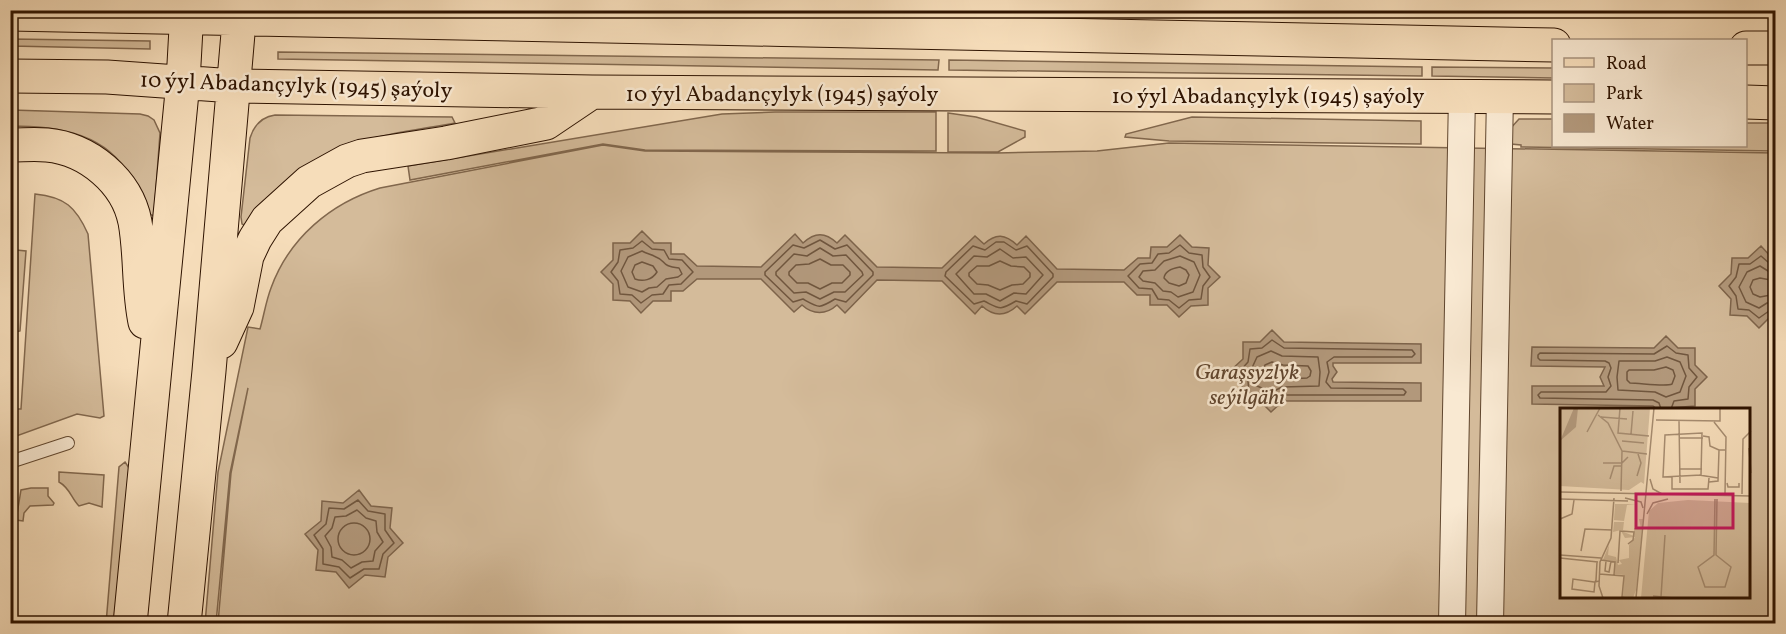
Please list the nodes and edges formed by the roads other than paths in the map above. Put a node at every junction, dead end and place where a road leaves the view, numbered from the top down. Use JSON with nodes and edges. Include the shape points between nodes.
{"nodes":[{"id":1,"x":513,"y":10,"type":"edge"},
{"id":2,"x":628,"y":10,"type":"edge"},
{"id":3,"x":10,"y":14,"type":"edge"},
{"id":4,"x":187,"y":14,"type":"edge"},
{"id":5,"x":240,"y":14,"type":"edge"},
{"id":6,"x":567,"y":27,"type":"junction"},
{"id":7,"x":1552,"y":45,"type":"edge"},
{"id":8,"x":1747,"y":48,"type":"edge"},
{"id":9,"x":1776,"y":48,"type":"edge"},
{"id":10,"x":10,"y":76,"type":"edge"},
{"id":11,"x":183,"y":82,"type":"junction"},
{"id":12,"x":234,"y":86,"type":"junction"},
{"id":13,"x":592,"y":92,"type":"junction"},
{"id":14,"x":1462,"y":95,"type":"junction"},
{"id":15,"x":1500,"y":95,"type":"junction"},
{"id":16,"x":1552,"y":97,"type":"edge"},
{"id":17,"x":1747,"y":102,"type":"edge"},
{"id":18,"x":1776,"y":103,"type":"edge"},
{"id":19,"x":10,"y":145,"type":"edge"},
{"id":20,"x":1458,"y":334,"type":"junction"},
{"id":21,"x":1495,"y":334,"type":"junction"},
{"id":22,"x":154,"y":365,"type":"junction"},
{"id":23,"x":208,"y":371,"type":"junction"},
{"id":24,"x":69,"y":443,"type":"dead end"},
{"id":25,"x":10,"y":462,"type":"edge"},
{"id":26,"x":1454,"y":511,"type":"junction"},
{"id":27,"x":1492,"y":512,"type":"junction"},
{"id":28,"x":130,"y":624,"type":"edge"},
{"id":29,"x":184,"y":624,"type":"edge"},
{"id":30,"x":1452,"y":624,"type":"edge"},
{"id":31,"x":1490,"y":624,"type":"edge"}],
"edges":[{"from":1,"to":6,"type":"main road"},
{"from":2,"to":6,"type":"main road"},
{"from":3,"to":4,"type":"main road"},
{"from":4,"to":5,"type":"main road"},
{"from":4,"to":11,"type":"main road"},
{"from":5,"to":6,"type":"main road"},
{"from":5,"to":12,"type":"main road"},
{"from":6,"to":7,"type":"main road"},
{"from":8,"to":9,"type":"main road"},
{"from":10,"to":11,"type":"main road","name":"10 ýyl Abadançylyk (1945) şaýoly"},
{"from":11,"to":12,"type":"main road","name":"10 ýyl Abadançylyk (1945) şaýoly"},
{"from":11,"to":22,"type":"main road"},
{"from":12,"to":13,"type":"main road","name":"10 ýyl Abadançylyk (1945) şaýoly"},
{"from":12,"to":23,"type":"main road"},
{"from":13,"to":14,"type":"main road","name":"10 ýyl Abadançylyk (1945) şaýoly"},
{"from":13,"to":23,"type":"main road","via":[[546,123],[362,156],[309,182],[267,220],[255,239],[237,307]]},
{"from":14,"to":15,"type":"main road","name":"10 ýyl Abadançylyk (1945) şaýoly"},
{"from":14,"to":20,"type":"street"},
{"from":15,"to":16,"type":"main road","name":"10 ýyl Abadançylyk (1945) şaýoly"},
{"from":15,"to":21,"type":"street"},
{"from":17,"to":18,"type":"main road"},
{"from":19,"to":22,"type":"main road","via":[[49,145],[72,152],[89,159],[115,181],[131,208],[135,224],[141,304]]},
{"from":20,"to":21,"type":"street"},
{"from":20,"to":26,"type":"street"},
{"from":21,"to":27,"type":"street"},
{"from":22,"to":28,"type":"main road"},
{"from":23,"to":29,"type":"main road"},
{"from":24,"to":25,"type":"lane"},
{"from":26,"to":27,"type":"street"},
{"from":26,"to":30,"type":"street"},
{"from":27,"to":31,"type":"street"}]}
